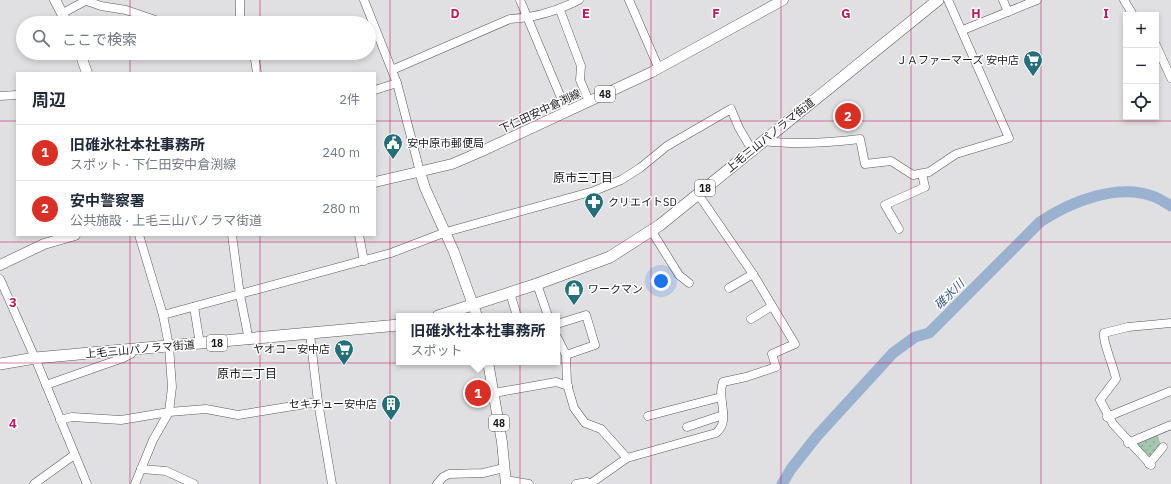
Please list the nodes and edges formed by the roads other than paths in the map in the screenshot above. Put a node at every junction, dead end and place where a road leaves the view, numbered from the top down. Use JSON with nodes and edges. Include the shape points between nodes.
{"nodes":[{"id":1,"x":55,"y":0,"type":"edge"},
{"id":2,"x":86,"y":0,"type":"edge"},
{"id":3,"x":240,"y":0,"type":"edge"},
{"id":4,"x":364,"y":0,"type":"edge"},
{"id":5,"x":520,"y":0,"type":"edge"},
{"id":6,"x":579,"y":0,"type":"edge"},
{"id":7,"x":629,"y":0,"type":"edge"},
{"id":8,"x":783,"y":0,"type":"edge"},
{"id":9,"x":938,"y":0,"type":"edge"},
{"id":10,"x":948,"y":0,"type":"edge"},
{"id":11,"x":1003,"y":0,"type":"edge"},
{"id":12,"x":1037,"y":0,"type":"edge"},
{"id":13,"x":1124,"y":0,"type":"edge"},
{"id":14,"x":560,"y":10,"type":"junction"},
{"id":15,"x":1008,"y":12,"type":"junction"},
{"id":16,"x":1131,"y":12,"type":"edge"},
{"id":17,"x":63,"y":13,"type":"junction"},
{"id":18,"x":64,"y":16,"type":"edge"},
{"id":19,"x":144,"y":16,"type":"edge"},
{"id":20,"x":240,"y":16,"type":"edge"},
{"id":21,"x":370,"y":16,"type":"edge"},
{"id":22,"x":528,"y":18,"type":"junction"},
{"id":23,"x":376,"y":30,"type":"edge"},
{"id":24,"x":963,"y":30,"type":"junction"},
{"id":25,"x":1157,"y":48,"type":"edge"},
{"id":26,"x":83,"y":60,"type":"edge"},
{"id":27,"x":255,"y":60,"type":"edge"},
{"id":28,"x":659,"y":69,"type":"junction"},
{"id":29,"x":392,"y":70,"type":"junction"},
{"id":30,"x":88,"y":72,"type":"edge"},
{"id":31,"x":257,"y":72,"type":"edge"},
{"id":32,"x":1171,"y":78,"type":"edge"},
{"id":33,"x":397,"y":83,"type":"junction"},
{"id":34,"x":376,"y":90,"type":"edge"},
{"id":35,"x":16,"y":95,"type":"edge"},
{"id":36,"x":0,"y":96,"type":"edge"},
{"id":37,"x":589,"y":101,"type":"junction"},
{"id":38,"x":567,"y":112,"type":"junction"},
{"id":39,"x":764,"y":140,"type":"junction"},
{"id":40,"x":752,"y":150,"type":"junction"},
{"id":41,"x":420,"y":172,"type":"junction"},
{"id":42,"x":922,"y":174,"type":"junction"},
{"id":43,"x":376,"y":182,"type":"edge"},
{"id":44,"x":698,"y":194,"type":"junction"},
{"id":45,"x":899,"y":229,"type":"dead end"},
{"id":46,"x":651,"y":230,"type":"junction"},
{"id":47,"x":446,"y":232,"type":"junction"},
{"id":48,"x":72,"y":236,"type":"edge"},
{"id":49,"x":140,"y":236,"type":"edge"},
{"id":50,"x":232,"y":236,"type":"edge"},
{"id":51,"x":359,"y":236,"type":"edge"},
{"id":52,"x":364,"y":261,"type":"junction"},
{"id":53,"x":0,"y":264,"type":"edge"},
{"id":54,"x":753,"y":274,"type":"junction"},
{"id":55,"x":0,"y":279,"type":"edge"},
{"id":56,"x":689,"y":283,"type":"dead end"},
{"id":57,"x":537,"y":284,"type":"junction"},
{"id":58,"x":729,"y":288,"type":"dead end"},
{"id":59,"x":510,"y":293,"type":"junction"},
{"id":60,"x":240,"y":295,"type":"junction"},
{"id":61,"x":474,"y":304,"type":"junction"},
{"id":62,"x":772,"y":306,"type":"junction"},
{"id":63,"x":194,"y":307,"type":"junction"},
{"id":64,"x":447,"y":313,"type":"edge"},
{"id":65,"x":476,"y":313,"type":"edge"},
{"id":66,"x":516,"y":313,"type":"edge"},
{"id":67,"x":547,"y":313,"type":"edge"},
{"id":68,"x":163,"y":316,"type":"junction"},
{"id":69,"x":751,"y":319,"type":"dead end"},
{"id":70,"x":560,"y":323,"type":"edge"},
{"id":71,"x":1171,"y":323,"type":"edge"},
{"id":72,"x":396,"y":325,"type":"edge"},
{"id":73,"x":310,"y":334,"type":"junction"},
{"id":74,"x":249,"y":340,"type":"junction"},
{"id":75,"x":560,"y":343,"type":"edge"},
{"id":76,"x":200,"y":344,"type":"junction"},
{"id":77,"x":169,"y":346,"type":"junction"},
{"id":78,"x":130,"y":350,"type":"junction"},
{"id":79,"x":566,"y":355,"type":"junction"},
{"id":80,"x":35,"y":358,"type":"junction"},
{"id":81,"x":0,"y":364,"type":"edge"},
{"id":82,"x":489,"y":365,"type":"edge"},
{"id":83,"x":46,"y":384,"type":"junction"},
{"id":84,"x":568,"y":386,"type":"junction"},
{"id":85,"x":1171,"y":391,"type":"edge"},
{"id":86,"x":494,"y":393,"type":"junction"},
{"id":87,"x":721,"y":397,"type":"junction"},
{"id":88,"x":318,"y":402,"type":"junction"},
{"id":89,"x":169,"y":412,"type":"junction"},
{"id":90,"x":723,"y":415,"type":"junction"},
{"id":91,"x":648,"y":416,"type":"dead end"},
{"id":92,"x":1108,"y":416,"type":"junction"},
{"id":93,"x":60,"y":420,"type":"junction"},
{"id":94,"x":1171,"y":425,"type":"edge"},
{"id":95,"x":687,"y":427,"type":"dead end"},
{"id":96,"x":1128,"y":443,"type":"junction"},
{"id":97,"x":1163,"y":447,"type":"dead end"},
{"id":98,"x":74,"y":455,"type":"junction"},
{"id":99,"x":627,"y":458,"type":"junction"},
{"id":100,"x":504,"y":468,"type":"junction"},
{"id":101,"x":141,"y":469,"type":"junction"},
{"id":102,"x":506,"y":482,"type":"edge"},
{"id":103,"x":35,"y":483,"type":"edge"},
{"id":104,"x":86,"y":484,"type":"edge"},
{"id":105,"x":135,"y":484,"type":"edge"},
{"id":106,"x":194,"y":484,"type":"edge"},
{"id":107,"x":330,"y":484,"type":"edge"},
{"id":108,"x":437,"y":484,"type":"edge"},
{"id":109,"x":529,"y":484,"type":"edge"},
{"id":110,"x":576,"y":484,"type":"edge"}],
"edges":[{"from":1,"to":17,"type":"main road"},
{"from":2,"to":17,"type":"street"},
{"from":2,"to":19,"type":"street"},
{"from":3,"to":20,"type":"street"},
{"from":4,"to":21,"type":"street"},
{"from":5,"to":22,"type":"street"},
{"from":6,"to":14,"type":"street"},
{"from":7,"to":28,"type":"street"},
{"from":8,"to":28,"type":"main road","name":"下仁田安中倉渕線","number":"48"},
{"from":9,"to":39,"type":"highway","name":"上毛三山パノラマ街道","number":"18"},
{"from":10,"to":24,"type":"street"},
{"from":11,"to":15,"type":"street"},
{"from":12,"to":15,"type":"street"},
{"from":13,"to":16,"type":"street"},
{"from":14,"to":22,"type":"street"},
{"from":14,"to":37,"type":"street","via":[[581,66],[580,80]]},
{"from":15,"to":24,"type":"street"},
{"from":17,"to":18,"type":"main road"},
{"from":22,"to":29,"type":"street","via":[[510,19]]},
{"from":22,"to":38,"type":"street"},
{"from":23,"to":29,"type":"street"},
{"from":24,"to":42,"type":"street","via":[[1009,138],[956,154]]},
{"from":25,"to":32,"type":"street"},
{"from":26,"to":30,"type":"main road"},
{"from":27,"to":31,"type":"street"},
{"from":28,"to":37,"type":"main road","name":"下仁田安中倉渕線","number":"48"},
{"from":29,"to":33,"type":"street"},
{"from":33,"to":34,"type":"street"},
{"from":33,"to":41,"type":"street"},
{"from":35,"to":36,"type":"street"},
{"from":37,"to":38,"type":"main road","name":"下仁田安中倉渕線","number":"48"},
{"from":38,"to":41,"type":"main road","name":"下仁田安中倉渕線","number":"48","via":[[459,161]]},
{"from":39,"to":40,"type":"highway","name":"上毛三山パノラマ街道","number":"18"},
{"from":39,"to":42,"type":"street","via":[[788,144],[819,144],[860,138],[866,164],[891,161],[909,174]]},
{"from":40,"to":44,"type":"highway","name":"上毛三山パノラマ街道","number":"18"},
{"from":40,"to":47,"type":"street","via":[[731,109],[667,146],[621,180],[594,191]]},
{"from":41,"to":43,"type":"main road","name":"下仁田安中倉渕線"},
{"from":41,"to":47,"type":"main road"},
{"from":42,"to":45,"type":"street","via":[[925,187],[885,205]]},
{"from":44,"to":46,"type":"highway","name":"上毛三山パノラマ街道","number":"18"},
{"from":44,"to":54,"type":"street"},
{"from":46,"to":56,"type":"street","via":[[679,275]]},
{"from":46,"to":57,"type":"highway","name":"上毛三山パノラマ街道","number":"18","via":[[610,257]]},
{"from":47,"to":52,"type":"street"},
{"from":47,"to":61,"type":"main road"},
{"from":48,"to":53,"type":"main road","via":[[44,244]]},
{"from":49,"to":68,"type":"street"},
{"from":50,"to":60,"type":"street"},
{"from":51,"to":52,"type":"street"},
{"from":52,"to":60,"type":"street"},
{"from":54,"to":58,"type":"street"},
{"from":54,"to":62,"type":"street"},
{"from":55,"to":80,"type":"street"},
{"from":57,"to":59,"type":"highway","name":"上毛三山パノラマ街道","number":"18"},
{"from":57,"to":67,"type":"street"},
{"from":59,"to":61,"type":"highway","name":"上毛三山パノラマ街道","number":"18"},
{"from":59,"to":66,"type":"street"},
{"from":60,"to":63,"type":"street"},
{"from":60,"to":74,"type":"street"},
{"from":61,"to":64,"type":"highway","name":"上毛三山パノラマ街道","number":"18"},
{"from":61,"to":65,"type":"main road"},
{"from":62,"to":69,"type":"street"},
{"from":62,"to":87,"type":"street","via":[[795,344],[772,354],[776,367],[723,382],[720,389]]},
{"from":63,"to":68,"type":"street"},
{"from":63,"to":76,"type":"street"},
{"from":68,"to":77,"type":"street"},
{"from":70,"to":79,"type":"street","via":[[586,315],[595,345]]},
{"from":71,"to":92,"type":"street","via":[[1128,327],[1104,333],[1103,338],[1114,366],[1116,379],[1100,400]]},
{"from":72,"to":73,"type":"highway","name":"上毛三山パノラマ街道","number":"18"},
{"from":73,"to":74,"type":"highway","name":"上毛三山パノラマ街道","number":"18"},
{"from":73,"to":88,"type":"street"},
{"from":74,"to":76,"type":"highway","name":"上毛三山パノラマ街道","number":"18"},
{"from":75,"to":79,"type":"street"},
{"from":76,"to":77,"type":"highway","name":"上毛三山パノラマ街道","number":"18"},
{"from":77,"to":78,"type":"highway","name":"上毛三山パノラマ街道","number":"18"},
{"from":77,"to":89,"type":"street","via":[[172,386]]},
{"from":78,"to":80,"type":"highway","name":"上毛三山パノラマ街道","number":"18"},
{"from":78,"to":83,"type":"street","via":[[131,354],[123,358]]},
{"from":79,"to":84,"type":"street"},
{"from":80,"to":81,"type":"highway","name":"上毛三山パノラマ街道","number":"18"},
{"from":80,"to":83,"type":"street"},
{"from":82,"to":86,"type":"main road","number":"48"},
{"from":83,"to":93,"type":"street"},
{"from":84,"to":86,"type":"street","via":[[556,382]]},
{"from":84,"to":99,"type":"street","via":[[574,408],[585,423],[601,429]]},
{"from":85,"to":92,"type":"street"},
{"from":86,"to":100,"type":"main road","number":"48"},
{"from":87,"to":90,"type":"street"},
{"from":87,"to":91,"type":"street"},
{"from":88,"to":89,"type":"street","via":[[238,415],[206,409]]},
{"from":88,"to":107,"type":"street","via":[[328,448]]},
{"from":89,"to":93,"type":"street","via":[[121,420],[72,417]]},
{"from":89,"to":101,"type":"street","via":[[153,440]]},
{"from":90,"to":95,"type":"street"},
{"from":90,"to":99,"type":"street","via":[[722,428],[716,433]]},
{"from":92,"to":96,"type":"street"},
{"from":93,"to":98,"type":"street"},
{"from":94,"to":96,"type":"street"},
{"from":96,"to":97,"type":"street","via":[[1150,464]]},
{"from":98,"to":103,"type":"street"},
{"from":98,"to":104,"type":"street"},
{"from":99,"to":110,"type":"street","via":[[590,484]]},
{"from":100,"to":102,"type":"main road","number":"48"},
{"from":100,"to":108,"type":"street","via":[[484,473],[449,474]]},
{"from":101,"to":105,"type":"street"},
{"from":101,"to":106,"type":"street","via":[[166,471]]},
{"from":102,"to":109,"type":"street"}]}
